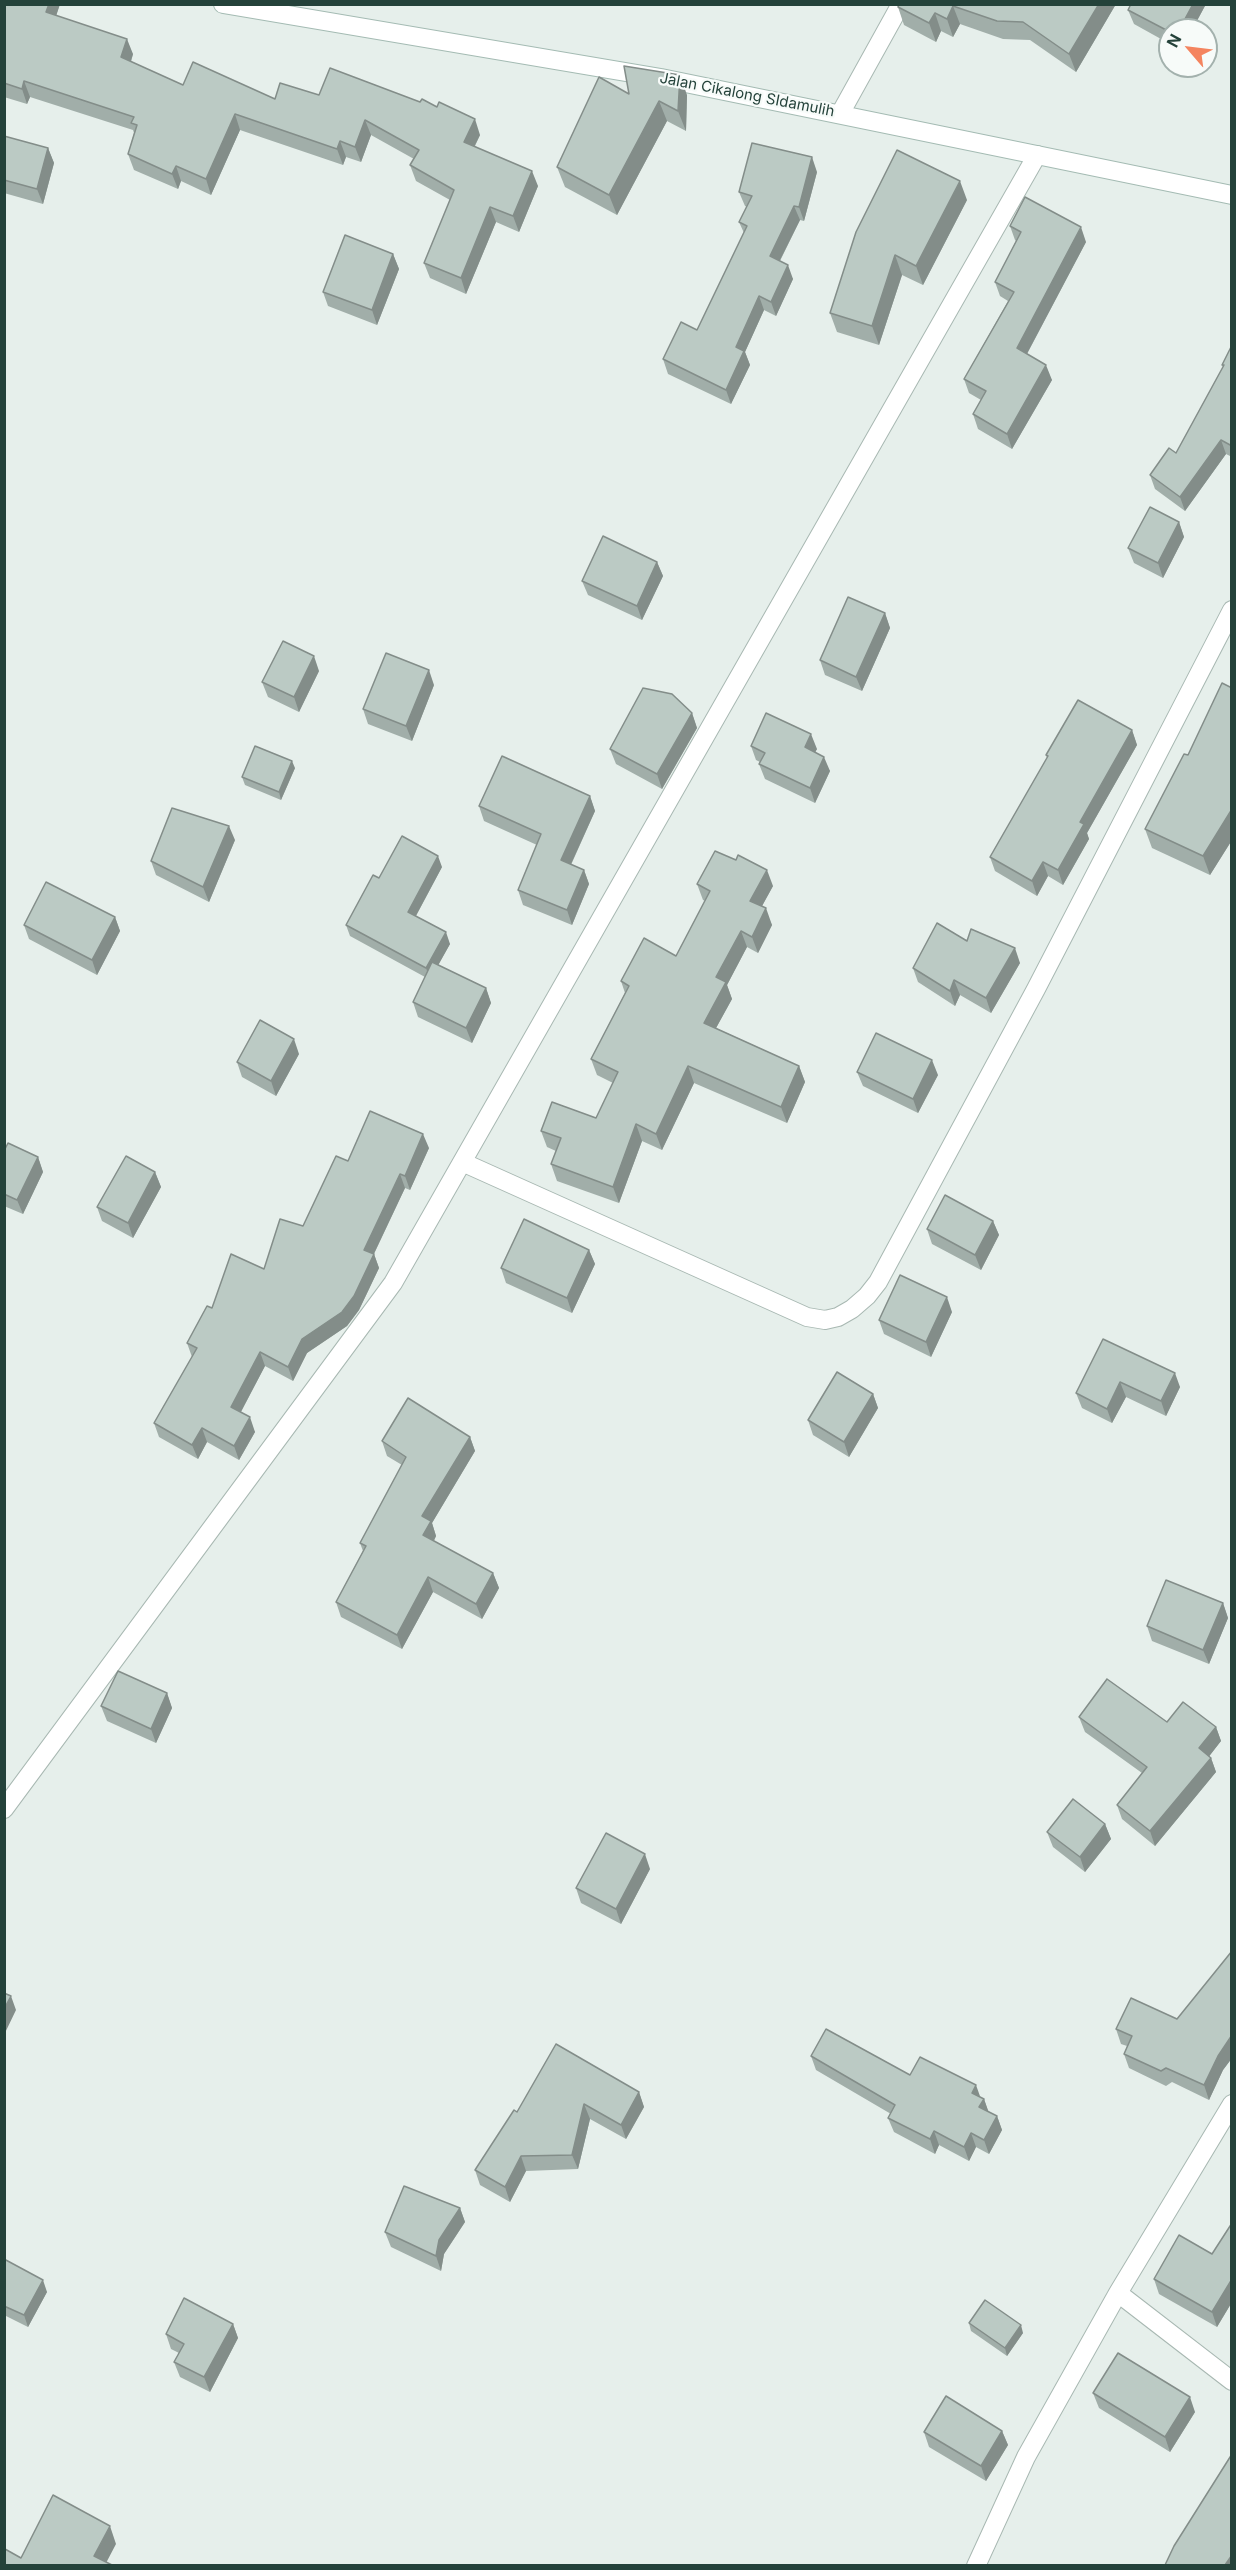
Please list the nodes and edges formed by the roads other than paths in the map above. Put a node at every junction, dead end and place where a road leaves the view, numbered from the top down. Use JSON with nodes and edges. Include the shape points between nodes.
{"nodes":[{"id":1,"x":224,"y":4,"type":"edge"},
{"id":2,"x":901,"y":4,"type":"edge"},
{"id":3,"x":840,"y":114,"type":"junction"},
{"id":4,"x":1038,"y":154,"type":"junction"},
{"id":5,"x":1232,"y":195,"type":"edge"},
{"id":6,"x":1232,"y":610,"type":"edge"},
{"id":7,"x":462,"y":1162,"type":"junction"},
{"id":8,"x":4,"y":1809,"type":"edge"},
{"id":9,"x":1232,"y":2104,"type":"edge"},
{"id":10,"x":1118,"y":2293,"type":"junction"},
{"id":11,"x":1232,"y":2381,"type":"edge"},
{"id":12,"x":976,"y":2565,"type":"edge"}],
"edges":[{"from":1,"to":3,"type":"street","name":"Jalan Cikalong SIdamulih","via":[[661,78]]},
{"from":2,"to":3,"type":"street"},
{"from":3,"to":4,"type":"street","name":"Jalan Cikalong SIdamulih"},
{"from":4,"to":5,"type":"street","name":"Jalan Cikalong SIdamulih"},
{"from":4,"to":7,"type":"street"},
{"from":6,"to":7,"type":"street","via":[[1036,989],[878,1282],[852,1309],[825,1320],[807,1317]]},
{"from":7,"to":8,"type":"street","via":[[393,1283]]},
{"from":9,"to":10,"type":"street"},
{"from":10,"to":11,"type":"street"},
{"from":10,"to":12,"type":"street","via":[[1026,2457]]}]}
